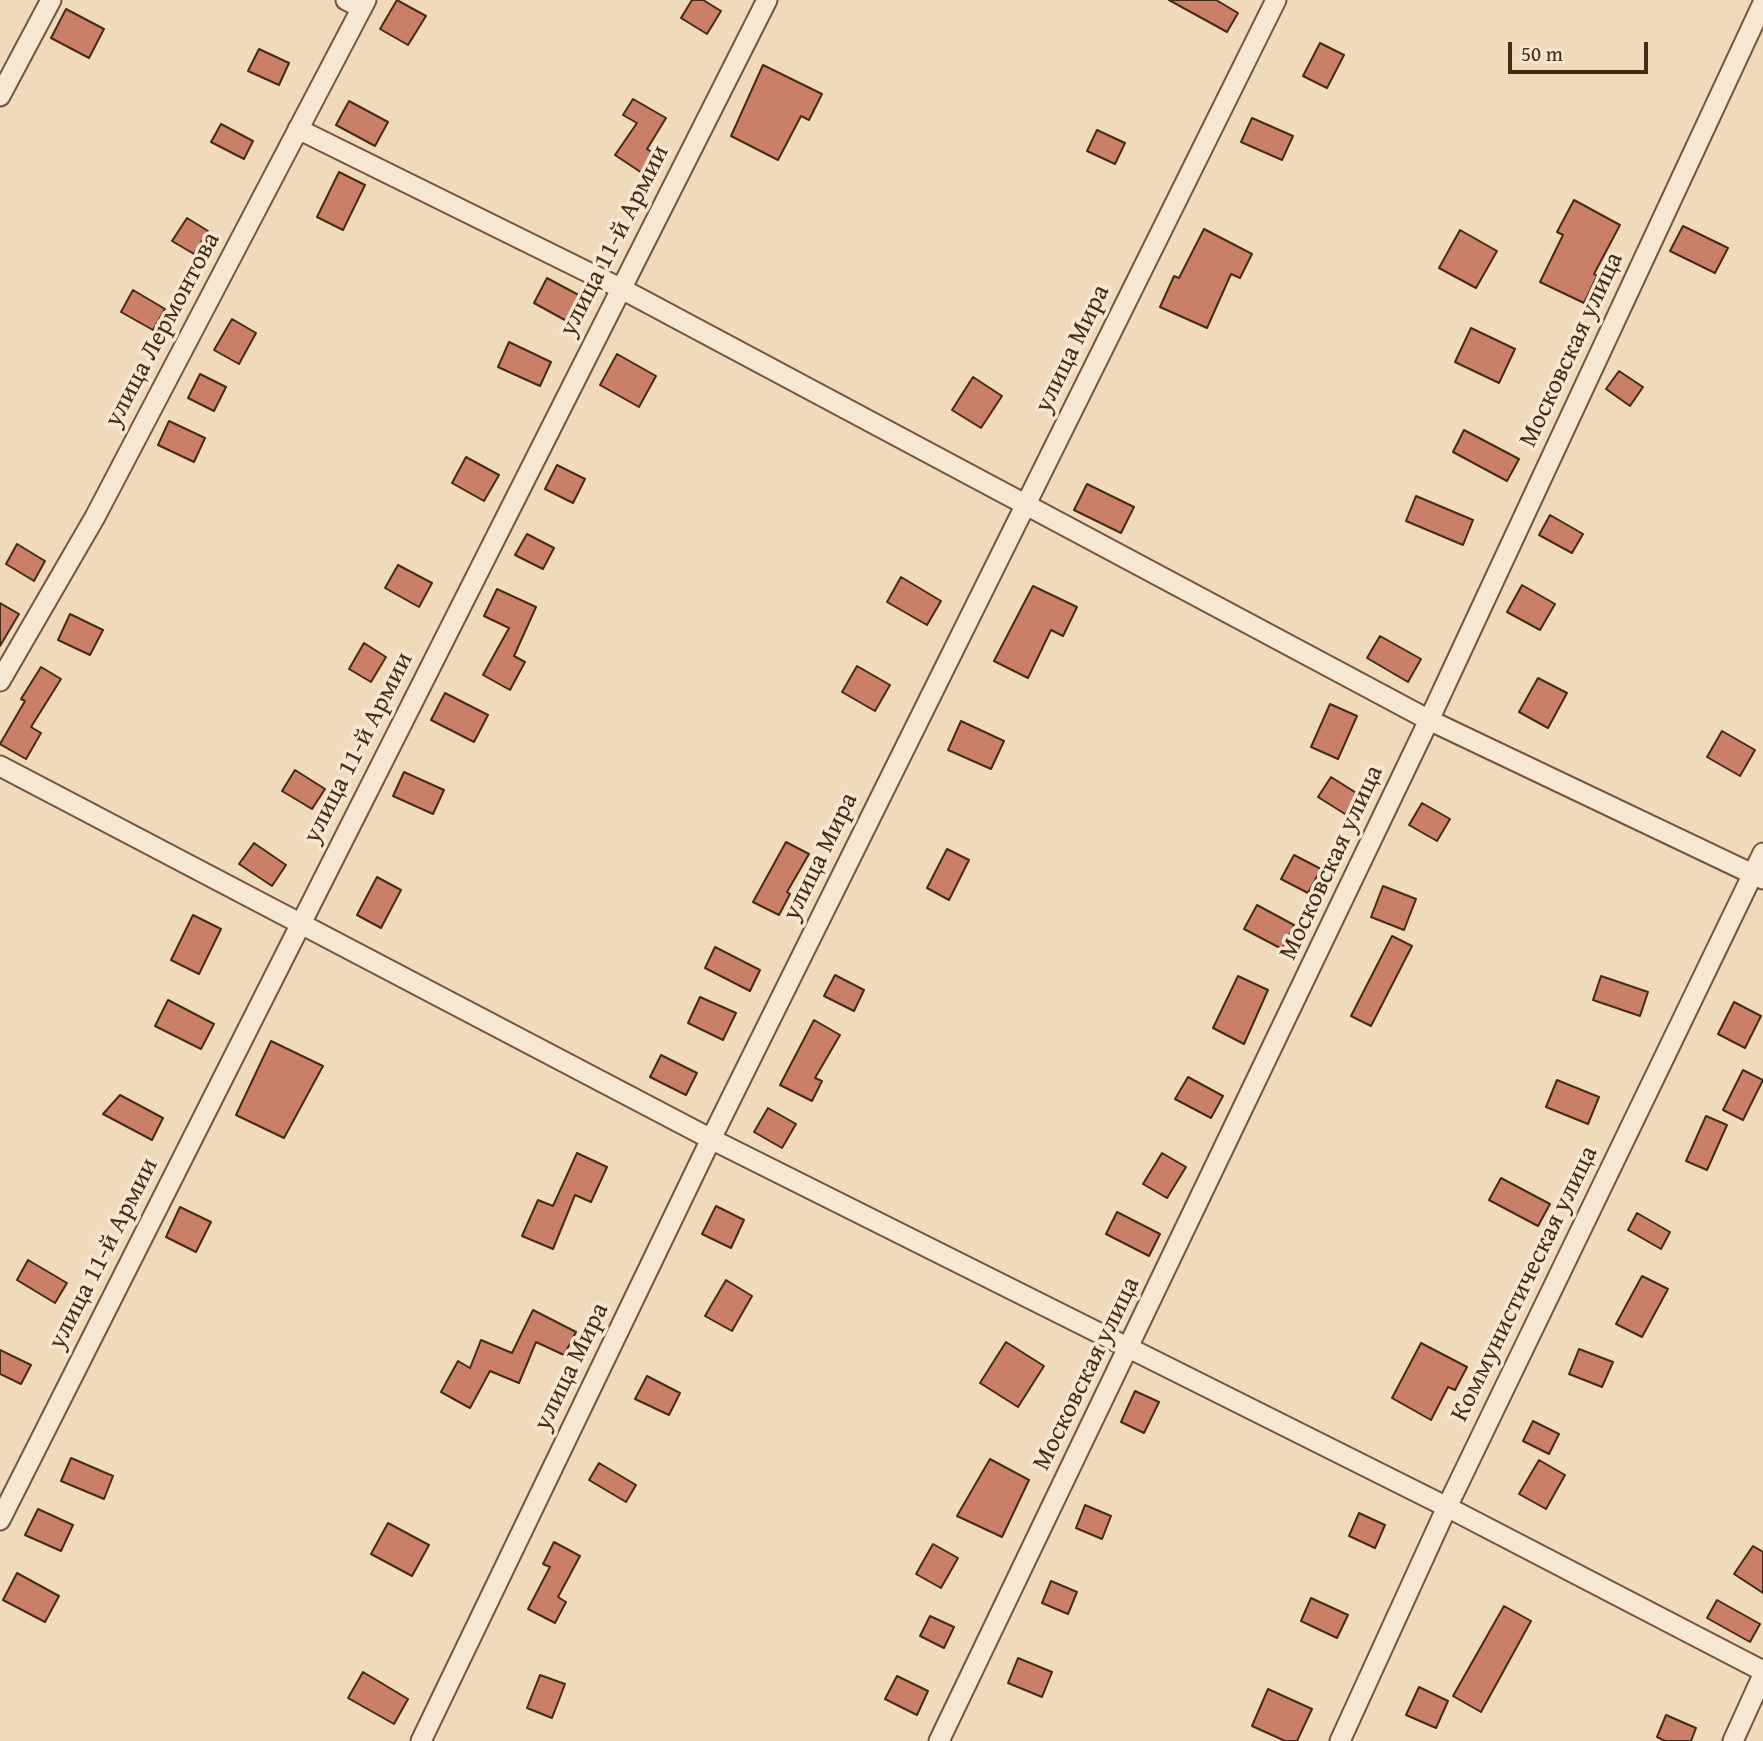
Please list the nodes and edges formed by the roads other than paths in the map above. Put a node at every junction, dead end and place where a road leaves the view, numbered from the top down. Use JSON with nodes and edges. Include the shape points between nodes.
{"nodes":[{"id":1,"x":51,"y":0,"type":"edge"},
{"id":2,"x":767,"y":0,"type":"edge"},
{"id":3,"x":1276,"y":0,"type":"edge"},
{"id":4,"x":358,"y":3,"type":"edge"},
{"id":5,"x":1763,"y":3,"type":"edge"},
{"id":6,"x":0,"y":96,"type":"edge"},
{"id":7,"x":298,"y":129,"type":"junction"},
{"id":8,"x":620,"y":288,"type":"junction"},
{"id":9,"x":1024,"y":506,"type":"junction"},
{"id":10,"x":0,"y":681,"type":"edge"},
{"id":11,"x":1429,"y":720,"type":"junction"},
{"id":12,"x":0,"y":766,"type":"edge"},
{"id":13,"x":1763,"y":853,"type":"edge"},
{"id":14,"x":1757,"y":877,"type":"edge"},
{"id":15,"x":300,"y":924,"type":"junction"},
{"id":16,"x":711,"y":1139,"type":"junction"},
{"id":17,"x":1128,"y":1350,"type":"junction"},
{"id":18,"x":1447,"y":1507,"type":"junction"},
{"id":19,"x":0,"y":1520,"type":"edge"},
{"id":20,"x":1763,"y":1673,"type":"edge"},
{"id":21,"x":421,"y":1741,"type":"edge"},
{"id":22,"x":939,"y":1741,"type":"edge"},
{"id":23,"x":1340,"y":1741,"type":"edge"},
{"id":24,"x":1733,"y":1741,"type":"edge"}],
"edges":[{"from":1,"to":6,"type":"street"},
{"from":2,"to":8,"type":"street","name":"улица 11-й Армии"},
{"from":3,"to":9,"type":"street","name":"улица Мира"},
{"from":4,"to":7,"type":"street","name":"улица Лермонтова"},
{"from":5,"to":11,"type":"street","name":"Московская улица"},
{"from":7,"to":8,"type":"street"},
{"from":7,"to":10,"type":"street","name":"улица Лермонтова","via":[[95,517]]},
{"from":8,"to":9,"type":"street"},
{"from":8,"to":15,"type":"street","name":"улица 11-й Армии"},
{"from":9,"to":11,"type":"street"},
{"from":9,"to":16,"type":"street","name":"улица Мира"},
{"from":11,"to":14,"type":"street"},
{"from":11,"to":17,"type":"street","name":"Московская улица"},
{"from":12,"to":15,"type":"street"},
{"from":13,"to":14,"type":"street","name":"Коммунистическая улица"},
{"from":14,"to":18,"type":"street","name":"Коммунистическая улица"},
{"from":15,"to":16,"type":"street"},
{"from":15,"to":19,"type":"street","name":"улица 11-й Армии"},
{"from":16,"to":17,"type":"street"},
{"from":16,"to":21,"type":"street","name":"улица Мира"},
{"from":17,"to":18,"type":"street"},
{"from":17,"to":22,"type":"street","name":"Московская улица"},
{"from":18,"to":20,"type":"street"},
{"from":18,"to":23,"type":"street","name":"Коммунистическая улица"},
{"from":20,"to":24,"type":"street"}]}
